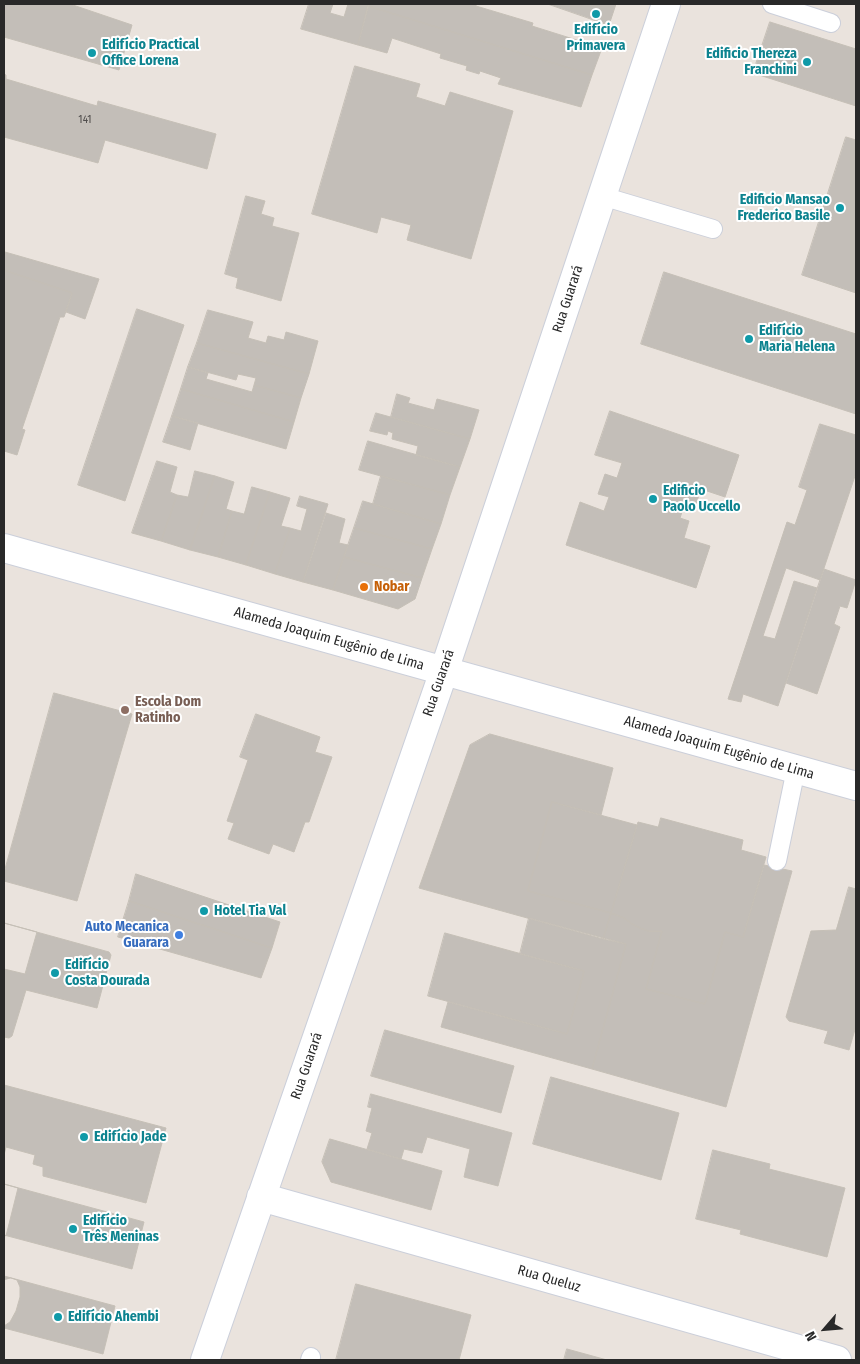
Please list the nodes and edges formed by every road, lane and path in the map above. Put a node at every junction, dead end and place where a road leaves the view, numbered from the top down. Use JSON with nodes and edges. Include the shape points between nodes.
{"nodes":[{"id":1,"x":666,"y":4,"type":"edge"},
{"id":2,"x":772,"y":4,"type":"edge"},
{"id":3,"x":831,"y":23,"type":"dead end"},
{"id":4,"x":602,"y":196,"type":"junction"},
{"id":5,"x":713,"y":229,"type":"dead end"},
{"id":6,"x":4,"y":548,"type":"edge"},
{"id":7,"x":444,"y":671,"type":"junction"},
{"id":8,"x":796,"y":769,"type":"junction"},
{"id":9,"x":856,"y":786,"type":"edge"},
{"id":10,"x":777,"y":861,"type":"dead end"},
{"id":11,"x":262,"y":1197,"type":"junction"},
{"id":12,"x":205,"y":1360,"type":"edge"},
{"id":13,"x":837,"y":1360,"type":"edge"}],
"edges":[{"from":1,"to":4,"type":"street","name":"Rua Guarará"},
{"from":2,"to":3,"type":"lane"},
{"from":4,"to":5,"type":"lane"},
{"from":4,"to":7,"type":"street","name":"Rua Guarará"},
{"from":6,"to":7,"type":"street","name":"Alameda Joaquim Eugênio de Lima"},
{"from":7,"to":8,"type":"street","name":"Alameda Joaquim Eugênio de Lima"},
{"from":7,"to":11,"type":"street","name":"Rua Guarará"},
{"from":8,"to":9,"type":"street","name":"Alameda Joaquim Eugênio de Lima"},
{"from":8,"to":10,"type":"lane"},
{"from":11,"to":12,"type":"street","name":"Rua Guarará"},
{"from":11,"to":13,"type":"street","name":"Rua Queluz"}]}
